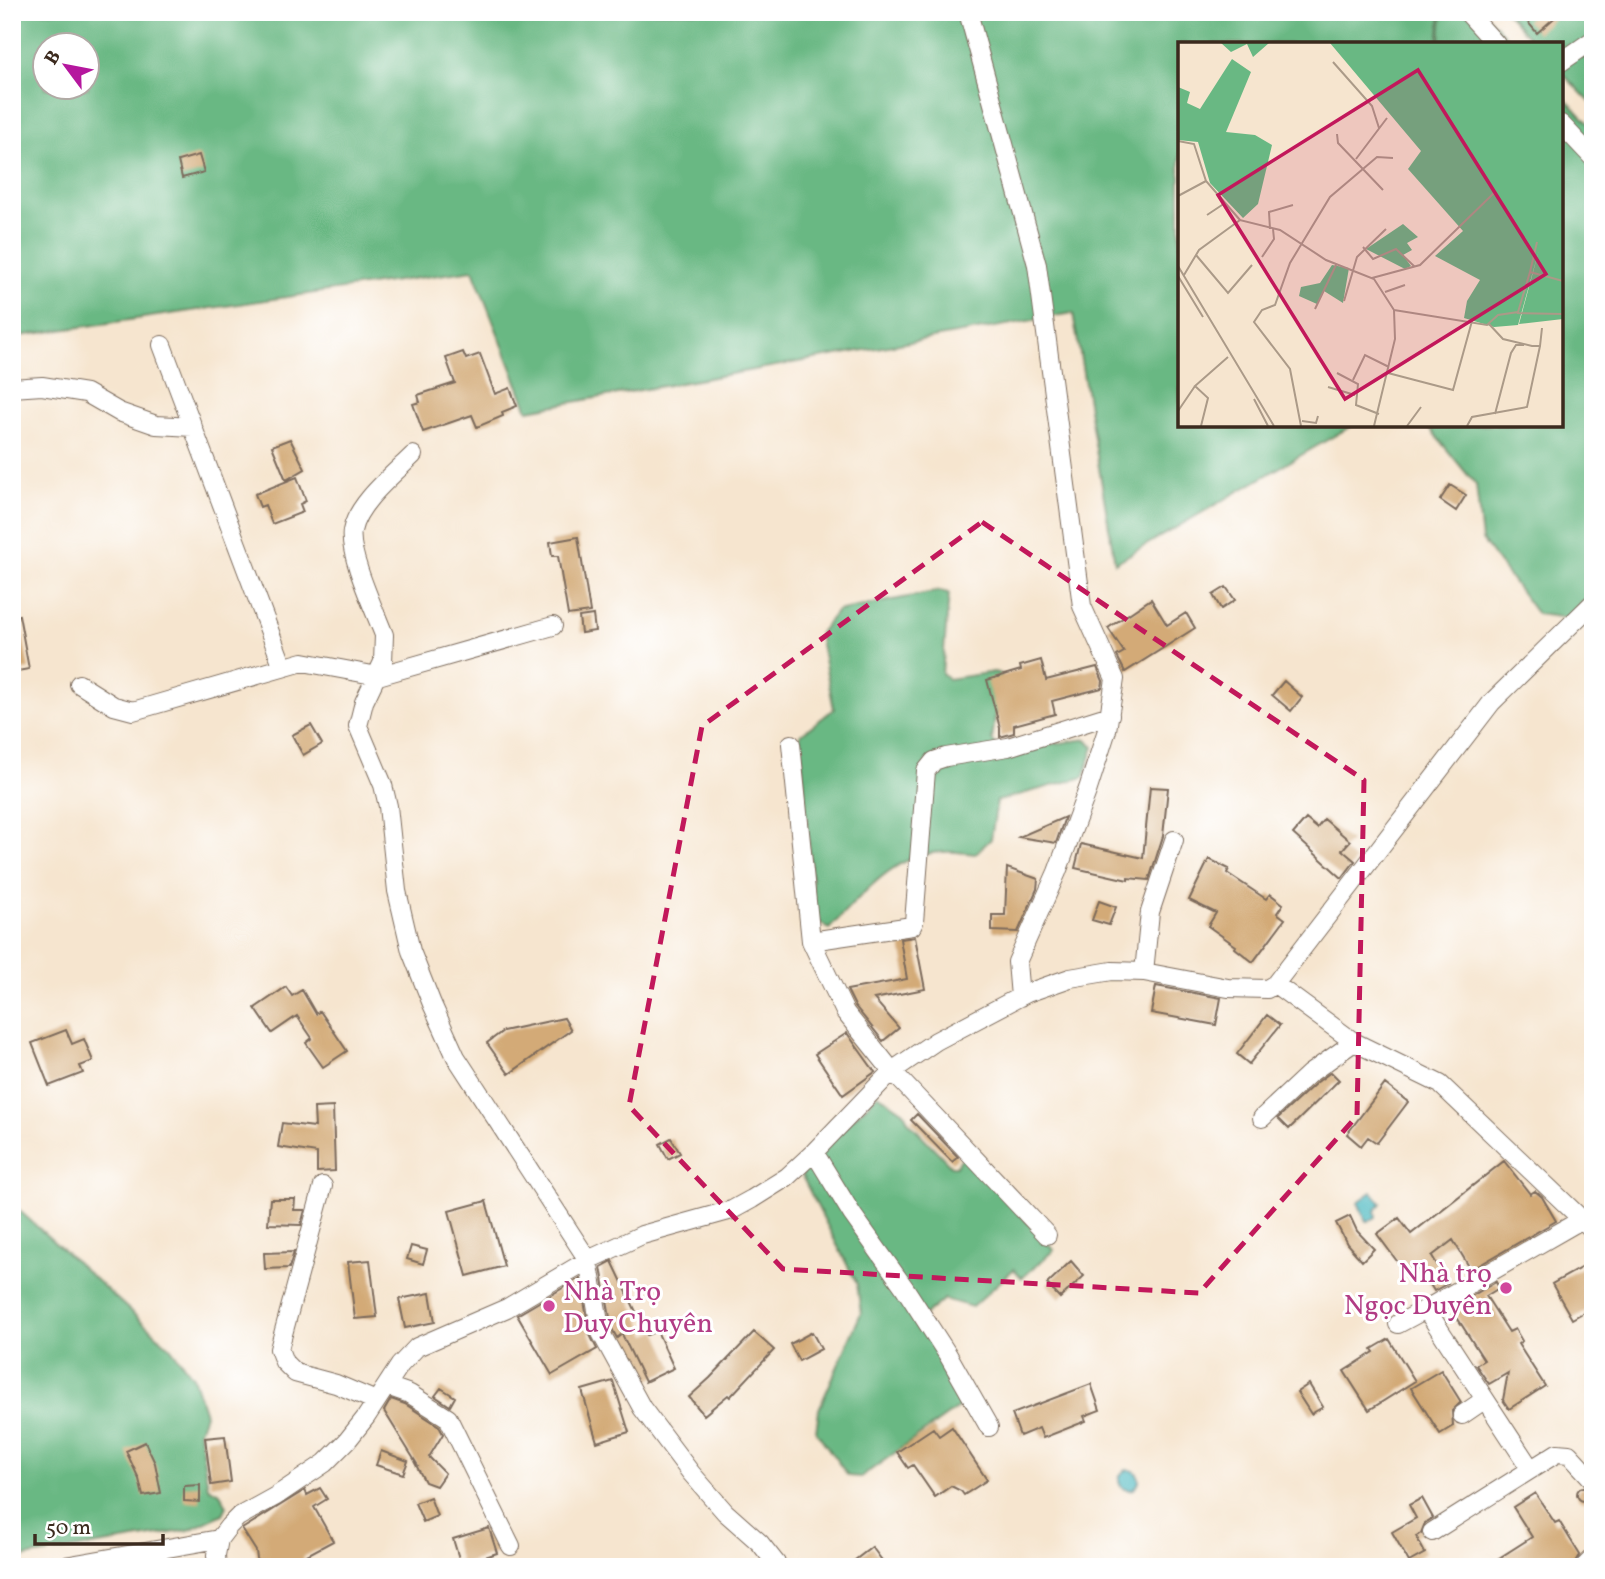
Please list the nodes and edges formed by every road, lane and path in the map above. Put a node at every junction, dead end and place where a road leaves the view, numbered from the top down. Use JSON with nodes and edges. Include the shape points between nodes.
{"nodes":[{"id":1,"x":968,"y":12,"type":"edge"},
{"id":2,"x":1467,"y":12,"type":"edge"},
{"id":3,"x":1593,"y":40,"type":"edge"},
{"id":4,"x":1494,"y":42,"type":"edge"},
{"id":5,"x":1563,"y":61,"type":"edge"},
{"id":6,"x":1563,"y":126,"type":"edge"},
{"id":7,"x":1593,"y":158,"type":"edge"},
{"id":8,"x":162,"y":345,"type":"dead end"},
{"id":9,"x":12,"y":388,"type":"edge"},
{"id":10,"x":193,"y":427,"type":"junction"},
{"id":11,"x":413,"y":455,"type":"dead end"},
{"id":12,"x":1593,"y":603,"type":"edge"},
{"id":13,"x":553,"y":626,"type":"dead end"},
{"id":14,"x":283,"y":667,"type":"junction"},
{"id":15,"x":378,"y":676,"type":"junction"},
{"id":16,"x":79,"y":684,"type":"dead end"},
{"id":17,"x":1110,"y":715,"type":"junction"},
{"id":18,"x":790,"y":744,"type":"dead end"},
{"id":19,"x":1174,"y":840,"type":"dead end"},
{"id":20,"x":811,"y":941,"type":"junction"},
{"id":21,"x":1144,"y":972,"type":"junction"},
{"id":22,"x":1275,"y":984,"type":"junction"},
{"id":23,"x":1020,"y":997,"type":"junction"},
{"id":24,"x":1354,"y":1042,"type":"junction"},
{"id":25,"x":892,"y":1071,"type":"junction"},
{"id":26,"x":1262,"y":1118,"type":"dead end"},
{"id":27,"x":814,"y":1152,"type":"junction"},
{"id":28,"x":323,"y":1186,"type":"dead end"},
{"id":29,"x":1587,"y":1225,"type":"edge"},
{"id":30,"x":1047,"y":1235,"type":"dead end"},
{"id":31,"x":588,"y":1260,"type":"junction"},
{"id":32,"x":1426,"y":1309,"type":"junction"},
{"id":33,"x":1398,"y":1324,"type":"dead end"},
{"id":34,"x":387,"y":1386,"type":"junction"},
{"id":35,"x":1484,"y":1400,"type":"junction"},
{"id":36,"x":376,"y":1401,"type":"junction"},
{"id":37,"x":1462,"y":1415,"type":"dead end"},
{"id":38,"x":989,"y":1427,"type":"dead end"},
{"id":39,"x":1530,"y":1468,"type":"junction"},
{"id":40,"x":1593,"y":1480,"type":"edge"},
{"id":41,"x":1432,"y":1532,"type":"dead end"},
{"id":42,"x":219,"y":1539,"type":"junction"},
{"id":43,"x":511,"y":1546,"type":"dead end"},
{"id":44,"x":1593,"y":1558,"type":"edge"},
{"id":45,"x":66,"y":1566,"type":"edge"},
{"id":46,"x":217,"y":1567,"type":"edge"},
{"id":47,"x":779,"y":1567,"type":"edge"},
{"id":48,"x":1584,"y":1567,"type":"edge"}],
"edges":[{"from":1,"to":17,"type":"street","via":[[1037,265],[1082,606],[1115,679]]},
{"from":2,"to":4,"type":"street"},
{"from":3,"to":5,"type":"street"},
{"from":6,"to":7,"type":"street"},
{"from":8,"to":10,"type":"street"},
{"from":9,"to":10,"type":"street","via":[[42,386],[86,393],[119,412],[156,425]]},
{"from":10,"to":14,"type":"street"},
{"from":11,"to":15,"type":"street","via":[[372,496],[352,528],[351,545],[384,635]]},
{"from":12,"to":22,"type":"street","via":[[1492,702]]},
{"from":13,"to":15,"type":"street"},
{"from":14,"to":15,"type":"street","via":[[303,662]]},
{"from":14,"to":16,"type":"street","via":[[134,710],[114,706]]},
{"from":15,"to":31,"type":"street","via":[[358,726],[388,806],[397,891],[411,951],[456,1057]]},
{"from":17,"to":20,"type":"street","via":[[1009,747],[934,761],[926,771],[912,926]]},
{"from":17,"to":23,"type":"street","via":[[1057,872],[1017,962]]},
{"from":18,"to":20,"type":"street"},
{"from":19,"to":21,"type":"street","via":[[1150,912]]},
{"from":20,"to":25,"type":"street","via":[[845,1012]]},
{"from":21,"to":22,"type":"street","via":[[1228,988],[1267,989]]},
{"from":21,"to":23,"type":"street","via":[[1112,971],[1070,978]]},
{"from":22,"to":24,"type":"street"},
{"from":23,"to":25,"type":"street","via":[[936,1041]]},
{"from":24,"to":26,"type":"street","via":[[1309,1074]]},
{"from":24,"to":29,"type":"street","via":[[1440,1084]]},
{"from":25,"to":27,"type":"street"},
{"from":25,"to":30,"type":"street"},
{"from":27,"to":31,"type":"street","via":[[788,1177],[732,1209],[642,1236]]},
{"from":27,"to":38,"type":"street","via":[[948,1355]]},
{"from":28,"to":36,"type":"street","via":[[279,1349],[295,1373]]},
{"from":29,"to":32,"type":"street"},
{"from":31,"to":34,"type":"street","via":[[507,1308],[417,1347]]},
{"from":31,"to":47,"type":"street","via":[[601,1333],[642,1408],[691,1473]]},
{"from":32,"to":33,"type":"street"},
{"from":32,"to":35,"type":"street"},
{"from":34,"to":36,"type":"street"},
{"from":34,"to":43,"type":"street","via":[[410,1394],[448,1418]]},
{"from":35,"to":37,"type":"street"},
{"from":35,"to":39,"type":"street"},
{"from":36,"to":42,"type":"street","via":[[325,1463],[238,1517]]},
{"from":39,"to":40,"type":"street","via":[[1563,1452]]},
{"from":39,"to":41,"type":"street"},
{"from":42,"to":45,"type":"street"},
{"from":42,"to":46,"type":"street"},
{"from":44,"to":48,"type":"street"}]}
